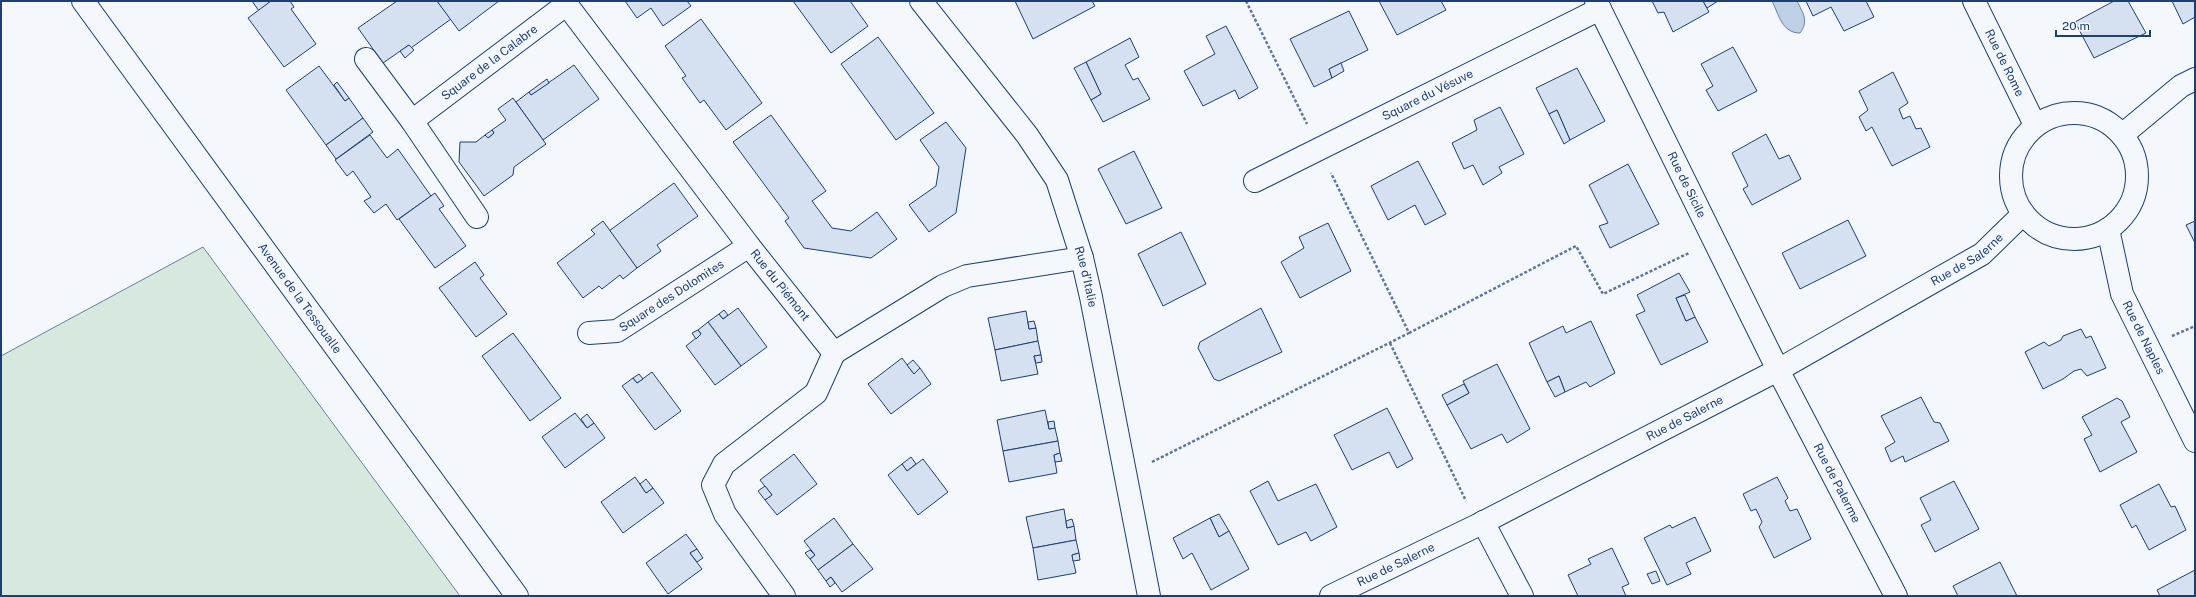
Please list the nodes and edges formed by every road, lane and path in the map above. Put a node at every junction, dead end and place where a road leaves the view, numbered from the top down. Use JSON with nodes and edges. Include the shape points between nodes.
{"nodes":[{"id":1,"x":83,"y":1,"type":"edge"},
{"id":2,"x":921,"y":1,"type":"edge"},
{"id":3,"x":1246,"y":1,"type":"edge"},
{"id":4,"x":1974,"y":1,"type":"edge"},
{"id":5,"x":566,"y":3,"type":"edge"},
{"id":6,"x":1598,"y":5,"type":"edge"},
{"id":7,"x":366,"y":59,"type":"dead end"},
{"id":8,"x":2195,"y":79,"type":"edge"},
{"id":9,"x":412,"y":121,"type":"junction"},
{"id":10,"x":2035,"y":125,"type":"junction"},
{"id":11,"x":2122,"y":135,"type":"junction"},
{"id":12,"x":1320,"y":149,"type":"junction"},
{"id":13,"x":1255,"y":181,"type":"dead end"},
{"id":14,"x":2023,"y":214,"type":"junction"},
{"id":15,"x":477,"y":217,"type":"dead end"},
{"id":16,"x":2108,"y":229,"type":"junction"},
{"id":17,"x":1714,"y":241,"type":"junction"},
{"id":18,"x":750,"y":246,"type":"junction"},
{"id":19,"x":1082,"y":258,"type":"junction"},
{"id":20,"x":589,"y":333,"type":"dead end"},
{"id":21,"x":1409,"y":333,"type":"junction"},
{"id":22,"x":1390,"y":343,"type":"junction"},
{"id":23,"x":834,"y":353,"type":"junction"},
{"id":24,"x":1778,"y":370,"type":"junction"},
{"id":25,"x":2195,"y":441,"type":"edge"},
{"id":26,"x":1127,"y":474,"type":"junction"},
{"id":27,"x":1480,"y":523,"type":"junction"},
{"id":28,"x":517,"y":596,"type":"edge"},
{"id":29,"x":784,"y":596,"type":"edge"},
{"id":30,"x":1149,"y":596,"type":"edge"},
{"id":31,"x":1331,"y":596,"type":"edge"},
{"id":32,"x":1522,"y":596,"type":"edge"},
{"id":33,"x":1896,"y":596,"type":"edge"}],
"edges":[{"from":1,"to":28,"type":"street","name":"Avenue de la Tessoualle"},
{"from":2,"to":19,"type":"street","name":"Rue d’Italie","via":[[1027,135],[1057,180]]},
{"from":3,"to":12,"type":"path"},
{"from":4,"to":10,"type":"street","name":"Rue de Rome"},
{"from":5,"to":9,"type":"street","name":"Square de la Calabre"},
{"from":5,"to":18,"type":"street","name":"Rue du Piémont"},
{"from":6,"to":12,"type":"street","name":"Square du Vésuve"},
{"from":6,"to":17,"type":"street","name":"Rue de Sicile"},
{"from":7,"to":9,"type":"street"},
{"from":8,"to":11,"type":"street","via":[[2181,86]]},
{"from":9,"to":15,"type":"street"},
{"from":10,"to":11,"type":"street","via":[[2071,112],[2090,114],[2108,122]]},
{"from":10,"to":14,"type":"street","via":[[2022,139],[2013,157],[2010,177],[2014,197]]},
{"from":11,"to":16,"type":"street","via":[[2133,153],[2138,175],[2134,196],[2124,215]]},
{"from":12,"to":13,"type":"street","name":"Square du Vésuve"},
{"from":12,"to":21,"type":"path"},
{"from":14,"to":16,"type":"street","via":[[2036,228],[2053,236],[2072,239],[2091,237]]},
{"from":14,"to":24,"type":"street","name":"Rue de Salerne","via":[[1982,254]]},
{"from":16,"to":25,"type":"street","name":"Rue de Naples","via":[[2122,294]]},
{"from":17,"to":21,"type":"path","via":[[1603,294],[1576,246]]},
{"from":17,"to":24,"type":"street","name":"Rue de Sicile"},
{"from":18,"to":20,"type":"street","name":"Square des Dolomites","via":[[617,331]]},
{"from":18,"to":23,"type":"street","name":"Rue du Piémont"},
{"from":19,"to":23,"type":"street","via":[[967,276],[943,286]]},
{"from":19,"to":26,"type":"street","name":"Rue d’Italie"},
{"from":21,"to":22,"type":"path"},
{"from":22,"to":26,"type":"path"},
{"from":22,"to":27,"type":"path"},
{"from":23,"to":29,"type":"street","via":[[816,393],[724,464],[713,485],[725,514]]},
{"from":24,"to":27,"type":"street","name":"Rue de Salerne"},
{"from":24,"to":33,"type":"street","name":"Rue de Palerme"},
{"from":26,"to":30,"type":"street","name":"Rue d’Italie"},
{"from":27,"to":31,"type":"street","name":"Rue de Salerne"},
{"from":27,"to":32,"type":"street"}]}
